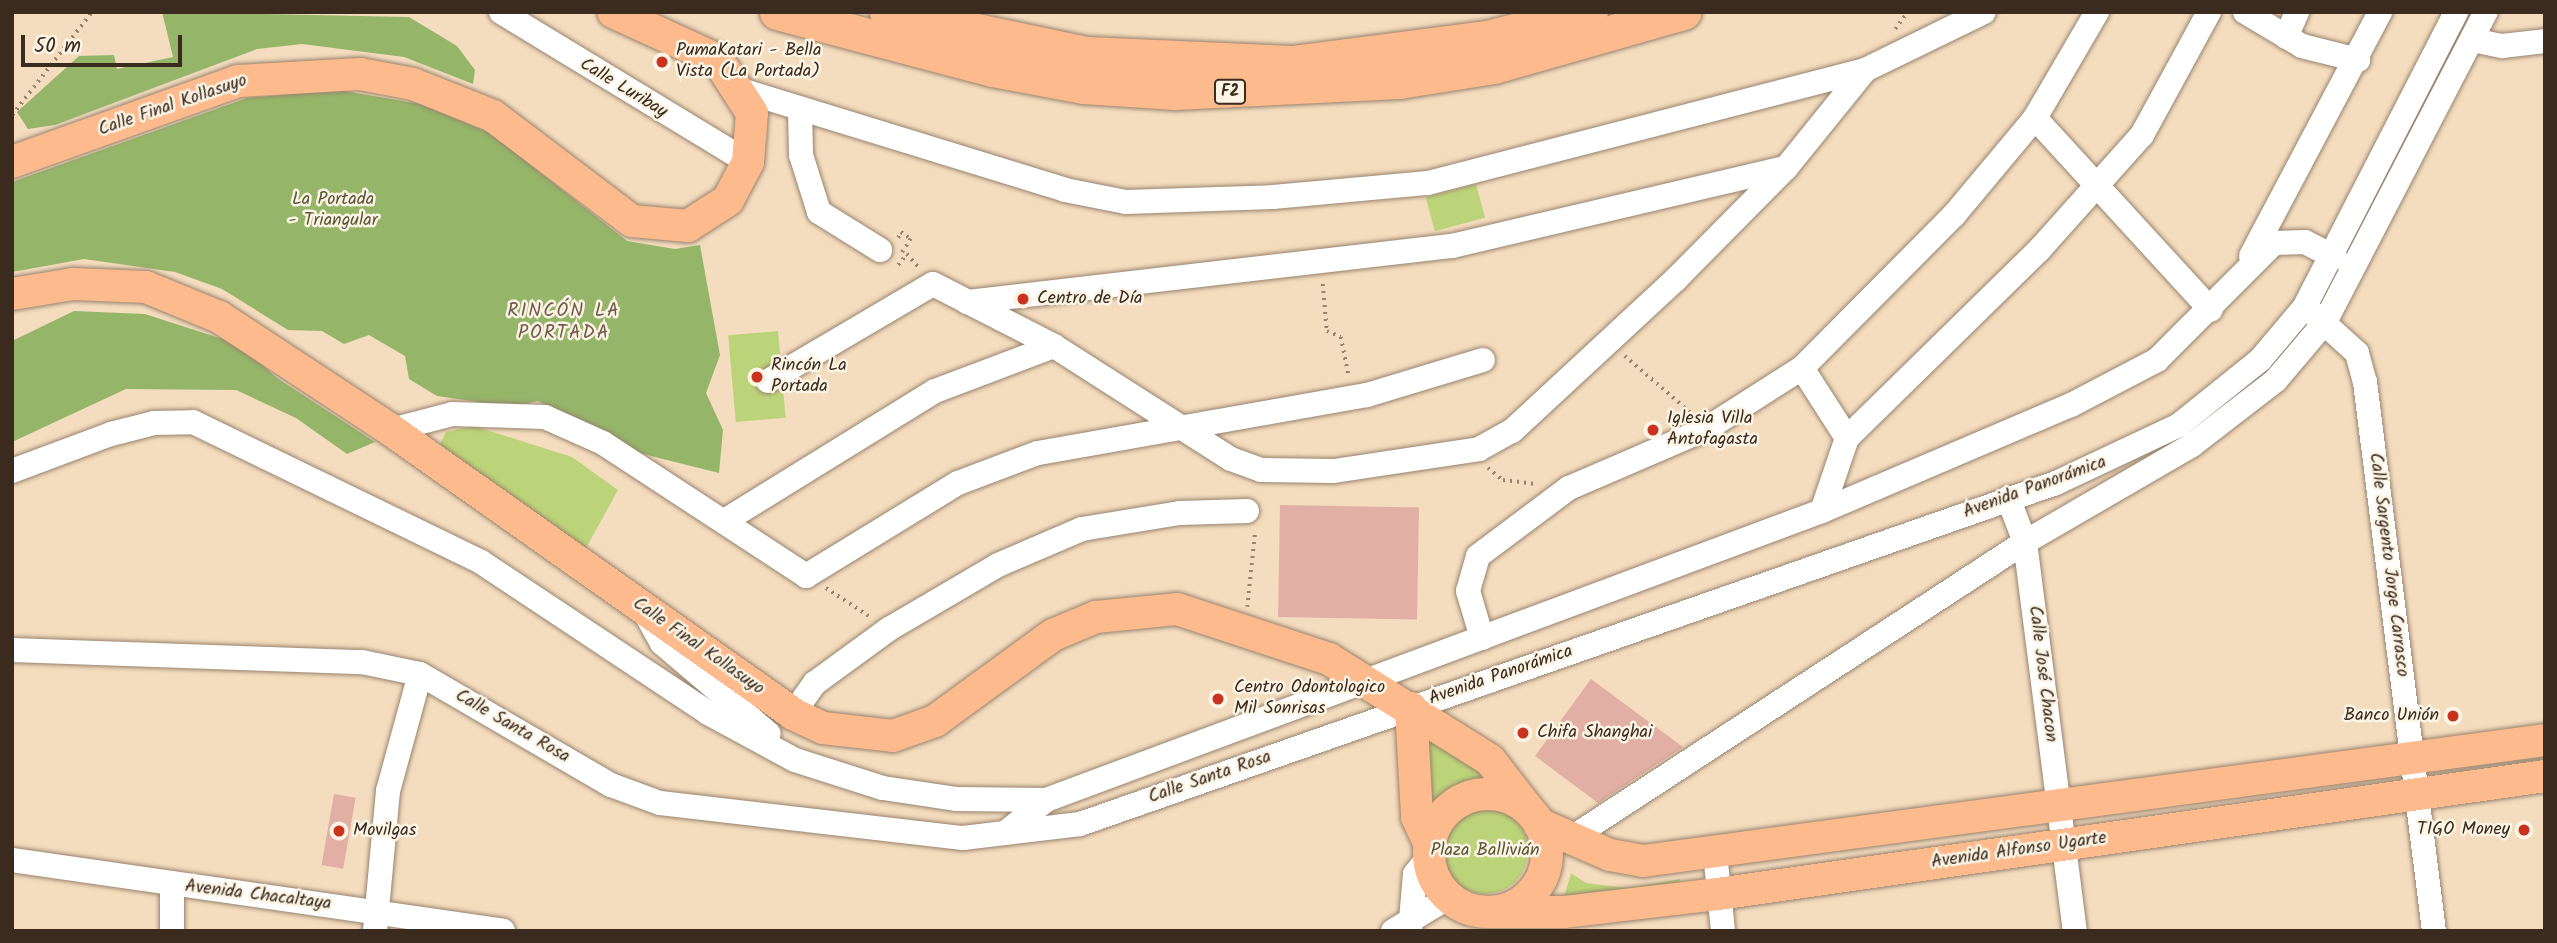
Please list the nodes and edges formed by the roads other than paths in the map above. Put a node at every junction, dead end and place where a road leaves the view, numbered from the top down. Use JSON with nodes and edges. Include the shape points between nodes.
{"nodes":[{"id":1,"x":501,"y":12,"type":"edge"},
{"id":2,"x":612,"y":12,"type":"edge"},
{"id":3,"x":777,"y":12,"type":"edge"},
{"id":4,"x":887,"y":12,"type":"edge"},
{"id":5,"x":1590,"y":12,"type":"edge"},
{"id":6,"x":1683,"y":12,"type":"edge"},
{"id":7,"x":1984,"y":12,"type":"edge"},
{"id":8,"x":2097,"y":12,"type":"edge"},
{"id":9,"x":2209,"y":12,"type":"edge"},
{"id":10,"x":2245,"y":12,"type":"edge"},
{"id":11,"x":2297,"y":12,"type":"edge"},
{"id":12,"x":2380,"y":12,"type":"edge"},
{"id":13,"x":2456,"y":12,"type":"edge"},
{"id":14,"x":2486,"y":12,"type":"edge"},
{"id":15,"x":2286,"y":37,"type":"junction"},
{"id":16,"x":2473,"y":40,"type":"junction"},
{"id":17,"x":2545,"y":41,"type":"edge"},
{"id":18,"x":2358,"y":60,"type":"junction"},
{"id":19,"x":1865,"y":70,"type":"junction"},
{"id":20,"x":744,"y":91,"type":"junction"},
{"id":21,"x":800,"y":110,"type":"junction"},
{"id":22,"x":2035,"y":118,"type":"junction"},
{"id":23,"x":12,"y":162,"type":"edge"},
{"id":24,"x":748,"y":162,"type":"junction"},
{"id":25,"x":1786,"y":168,"type":"junction"},
{"id":26,"x":2099,"y":181,"type":"junction"},
{"id":27,"x":880,"y":250,"type":"road end"},
{"id":28,"x":2335,"y":257,"type":"junction"},
{"id":29,"x":2242,"y":271,"type":"junction"},
{"id":30,"x":12,"y":293,"type":"edge"},
{"id":31,"x":967,"y":302,"type":"junction"},
{"id":32,"x":2304,"y":308,"type":"junction"},
{"id":33,"x":2211,"y":310,"type":"junction"},
{"id":34,"x":2325,"y":322,"type":"junction"},
{"id":35,"x":1054,"y":346,"type":"junction"},
{"id":36,"x":1483,"y":360,"type":"dead end"},
{"id":37,"x":1802,"y":368,"type":"junction"},
{"id":38,"x":768,"y":381,"type":"dead end"},
{"id":39,"x":1176,"y":424,"type":"junction"},
{"id":40,"x":391,"y":430,"type":"junction"},
{"id":41,"x":1847,"y":438,"type":"junction"},
{"id":42,"x":12,"y":471,"type":"edge"},
{"id":43,"x":2008,"y":498,"type":"junction"},
{"id":44,"x":1822,"y":511,"type":"junction"},
{"id":45,"x":1252,"y":517,"type":"road end"},
{"id":46,"x":726,"y":520,"type":"junction"},
{"id":47,"x":2025,"y":542,"type":"junction"},
{"id":48,"x":643,"y":608,"type":"junction"},
{"id":49,"x":1482,"y":638,"type":"junction"},
{"id":50,"x":12,"y":650,"type":"edge"},
{"id":51,"x":420,"y":674,"type":"junction"},
{"id":52,"x":1366,"y":682,"type":"junction"},
{"id":53,"x":1411,"y":708,"type":"junction"},
{"id":54,"x":793,"y":714,"type":"junction"},
{"id":55,"x":2545,"y":740,"type":"edge"},
{"id":56,"x":2413,"y":759,"type":"junction"},
{"id":57,"x":795,"y":760,"type":"junction"},
{"id":58,"x":2545,"y":776,"type":"edge"},
{"id":59,"x":2417,"y":791,"type":"junction"},
{"id":60,"x":1046,"y":800,"type":"junction"},
{"id":61,"x":2059,"y":806,"type":"junction"},
{"id":62,"x":1534,"y":816,"type":"junction"},
{"id":63,"x":1005,"y":833,"type":"junction"},
{"id":64,"x":1573,"y":837,"type":"junction"},
{"id":65,"x":2064,"y":845,"type":"junction"},
{"id":66,"x":1430,"y":851,"type":"junction"},
{"id":67,"x":1715,"y":853,"type":"junction"},
{"id":68,"x":12,"y":860,"type":"edge"},
{"id":69,"x":172,"y":885,"type":"junction"},
{"id":70,"x":1718,"y":894,"type":"junction"},
{"id":71,"x":1449,"y":897,"type":"junction"},
{"id":72,"x":1492,"y":912,"type":"junction"},
{"id":73,"x":375,"y":921,"type":"edge"},
{"id":74,"x":1404,"y":928,"type":"edge"},
{"id":75,"x":172,"y":931,"type":"edge"},
{"id":76,"x":503,"y":931,"type":"edge"},
{"id":77,"x":1723,"y":931,"type":"edge"},
{"id":78,"x":2075,"y":931,"type":"edge"},
{"id":79,"x":2434,"y":931,"type":"edge"}],
"edges":[{"from":1,"to":24,"type":"street","name":"Calle Luribay"},
{"from":2,"to":20,"type":"main road","via":[[704,51]]},
{"from":3,"to":6,"type":"highway","number":"F2","via":[[993,69],[1083,86],[1175,92],[1399,81],[1494,66]]},
{"from":4,"to":5,"type":"highway","number":"F2","via":[[1087,54],[1292,63],[1487,38]]},
{"from":7,"to":19,"type":"street"},
{"from":8,"to":22,"type":"street"},
{"from":9,"to":26,"type":"street","via":[[2161,110]]},
{"from":10,"to":15,"type":"street"},
{"from":11,"to":15,"type":"street"},
{"from":12,"to":18,"type":"street"},
{"from":13,"to":28,"type":"street","name":"Avenida Panorámica"},
{"from":14,"to":16,"type":"street","name":"Avenida Panorámica"},
{"from":15,"to":18,"type":"street"},
{"from":16,"to":17,"type":"street","via":[[2502,47]]},
{"from":16,"to":34,"type":"street","name":"Avenida Panorámica"},
{"from":18,"to":29,"type":"street"},
{"from":19,"to":21,"type":"street","via":[[1428,183],[1247,198],[1126,202],[1065,190]]},
{"from":19,"to":25,"type":"street"},
{"from":20,"to":21,"type":"street"},
{"from":20,"to":24,"type":"main road","name":"Calle Final Kollasuyo","via":[[753,136]]},
{"from":21,"to":27,"type":"street","via":[[802,155],[819,212]]},
{"from":22,"to":26,"type":"street"},
{"from":22,"to":37,"type":"street","via":[[1954,215]]},
{"from":23,"to":24,"type":"main road","name":"Calle Final Kollasuyo","via":[[206,91],[315,72],[360,74],[456,99],[525,136],[607,208],[662,228],[709,216],[728,200]]},
{"from":25,"to":31,"type":"street","via":[[1452,246]]},
{"from":25,"to":39,"type":"street","via":[[1610,343],[1513,431],[1467,451],[1285,472],[1231,459]]},
{"from":26,"to":33,"type":"street"},
{"from":26,"to":41,"type":"street","via":[[2039,250]]},
{"from":28,"to":29,"type":"street","via":[[2288,240],[2274,243]]},
{"from":28,"to":32,"type":"street","name":"Avenida Panorámica"},
{"from":29,"to":33,"type":"street","name":"Calle Santa Rosa"},
{"from":30,"to":40,"type":"main road","name":"Calle Final Kollasuyo","via":[[108,283],[178,299],[219,317]]},
{"from":31,"to":35,"type":"street"},
{"from":31,"to":38,"type":"street","via":[[933,284]]},
{"from":32,"to":34,"type":"street","name":"Calle Sargento Jorge Carrasco"},
{"from":32,"to":43,"type":"street","name":"Avenida Panorámica","via":[[2260,360],[2179,425],[2098,467]]},
{"from":33,"to":44,"type":"street","name":"Calle Santa Rosa","via":[[2157,360],[2113,386]]},
{"from":34,"to":47,"type":"street","name":"Avenida Panorámica","via":[[2276,380],[2239,412]]},
{"from":34,"to":56,"type":"street","name":"Calle Sargento Jorge Carrasco","via":[[2357,353],[2365,382]]},
{"from":35,"to":39,"type":"street"},
{"from":35,"to":46,"type":"street","via":[[935,391]]},
{"from":36,"to":39,"type":"street","via":[[1353,397]]},
{"from":37,"to":41,"type":"street"},
{"from":37,"to":49,"type":"street","via":[[1708,428],[1569,488],[1478,555],[1468,591]]},
{"from":39,"to":46,"type":"street","via":[[1038,453],[958,483],[806,576]]},
{"from":40,"to":46,"type":"street","via":[[453,414],[545,416],[603,443]]},
{"from":40,"to":48,"type":"main road","name":"Calle Final Kollasuyo"},
{"from":41,"to":44,"type":"street"},
{"from":42,"to":57,"type":"street","via":[[111,434],[192,422],[481,562],[708,713]]},
{"from":43,"to":47,"type":"street","name":"Calle José Chacon"},
{"from":43,"to":53,"type":"street","name":"Avenida Panorámica"},
{"from":44,"to":49,"type":"street","name":"Calle Santa Rosa"},
{"from":45,"to":54,"type":"street","via":[[1180,513],[1082,529],[998,565],[889,629],[815,683]]},
{"from":47,"to":61,"type":"street","name":"Calle José Chacon"},
{"from":47,"to":64,"type":"street","name":"Avenida Panorámica"},
{"from":48,"to":54,"type":"main road","name":"Calle Final Kollasuyo"},
{"from":48,"to":57,"type":"street","via":[[662,643]]},
{"from":49,"to":52,"type":"street","name":"Calle Santa Rosa"},
{"from":50,"to":51,"type":"street","name":"Calle Santa Rosa","via":[[362,662]]},
{"from":51,"to":63,"type":"street","name":"Calle Santa Rosa","via":[[611,786],[660,803],[891,832],[963,838]]},
{"from":51,"to":73,"type":"street","via":[[388,791]]},
{"from":52,"to":53,"type":"main road","name":"Calle Final Kollasuyo"},
{"from":52,"to":54,"type":"main road","name":"Calle Final Kollasuyo","via":[[1245,626],[1177,609],[1096,617],[1053,635],[935,721],[893,736],[835,731]]},
{"from":52,"to":60,"type":"street","name":"Calle Santa Rosa"},
{"from":53,"to":62,"type":"main road","name":"Calle Final Kollasuyo","via":[[1490,760]]},
{"from":53,"to":63,"type":"street","name":"Calle Santa Rosa","via":[[1080,824]]},
{"from":53,"to":66,"type":"main road","via":[[1417,817]]},
{"from":55,"to":56,"type":"main road"},
{"from":56,"to":59,"type":"street","name":"Calle Sargento Jorge Carrasco"},
{"from":56,"to":61,"type":"main road"},
{"from":57,"to":60,"type":"street","via":[[883,788],[957,799]]},
{"from":58,"to":59,"type":"main road","name":"Avenida Alfonso Ugarte"},
{"from":59,"to":65,"type":"main road","name":"Avenida Alfonso Ugarte"},
{"from":59,"to":79,"type":"street","name":"Calle Sargento Jorge Carrasco"},
{"from":60,"to":63,"type":"street","name":"Calle Santa Rosa"},
{"from":61,"to":65,"type":"street","name":"Calle José Chacon"},
{"from":61,"to":67,"type":"main road"},
{"from":62,"to":64,"type":"main road"},
{"from":62,"to":66,"type":"main road","via":[[1508,797],[1473,795],[1444,813]]},
{"from":62,"to":72,"type":"main road","via":[[1547,844],[1542,876],[1522,901]]},
{"from":64,"to":67,"type":"main road","via":[[1643,861]]},
{"from":65,"to":70,"type":"main road","name":"Avenida Alfonso Ugarte"},
{"from":65,"to":78,"type":"street"},
{"from":66,"to":71,"type":"main road"},
{"from":66,"to":74,"type":"street","via":[[1415,874]]},
{"from":67,"to":70,"type":"street"},
{"from":68,"to":69,"type":"street","name":"Avenida Chacaltaya"},
{"from":69,"to":73,"type":"street","name":"Avenida Chacaltaya"},
{"from":69,"to":75,"type":"street"},
{"from":70,"to":72,"type":"main road","name":"Avenida Alfonso Ugarte","via":[[1564,912]]},
{"from":70,"to":77,"type":"street"},
{"from":71,"to":72,"type":"main road"},
{"from":71,"to":74,"type":"street"},
{"from":73,"to":76,"type":"street","name":"Avenida Chacaltaya"}]}
